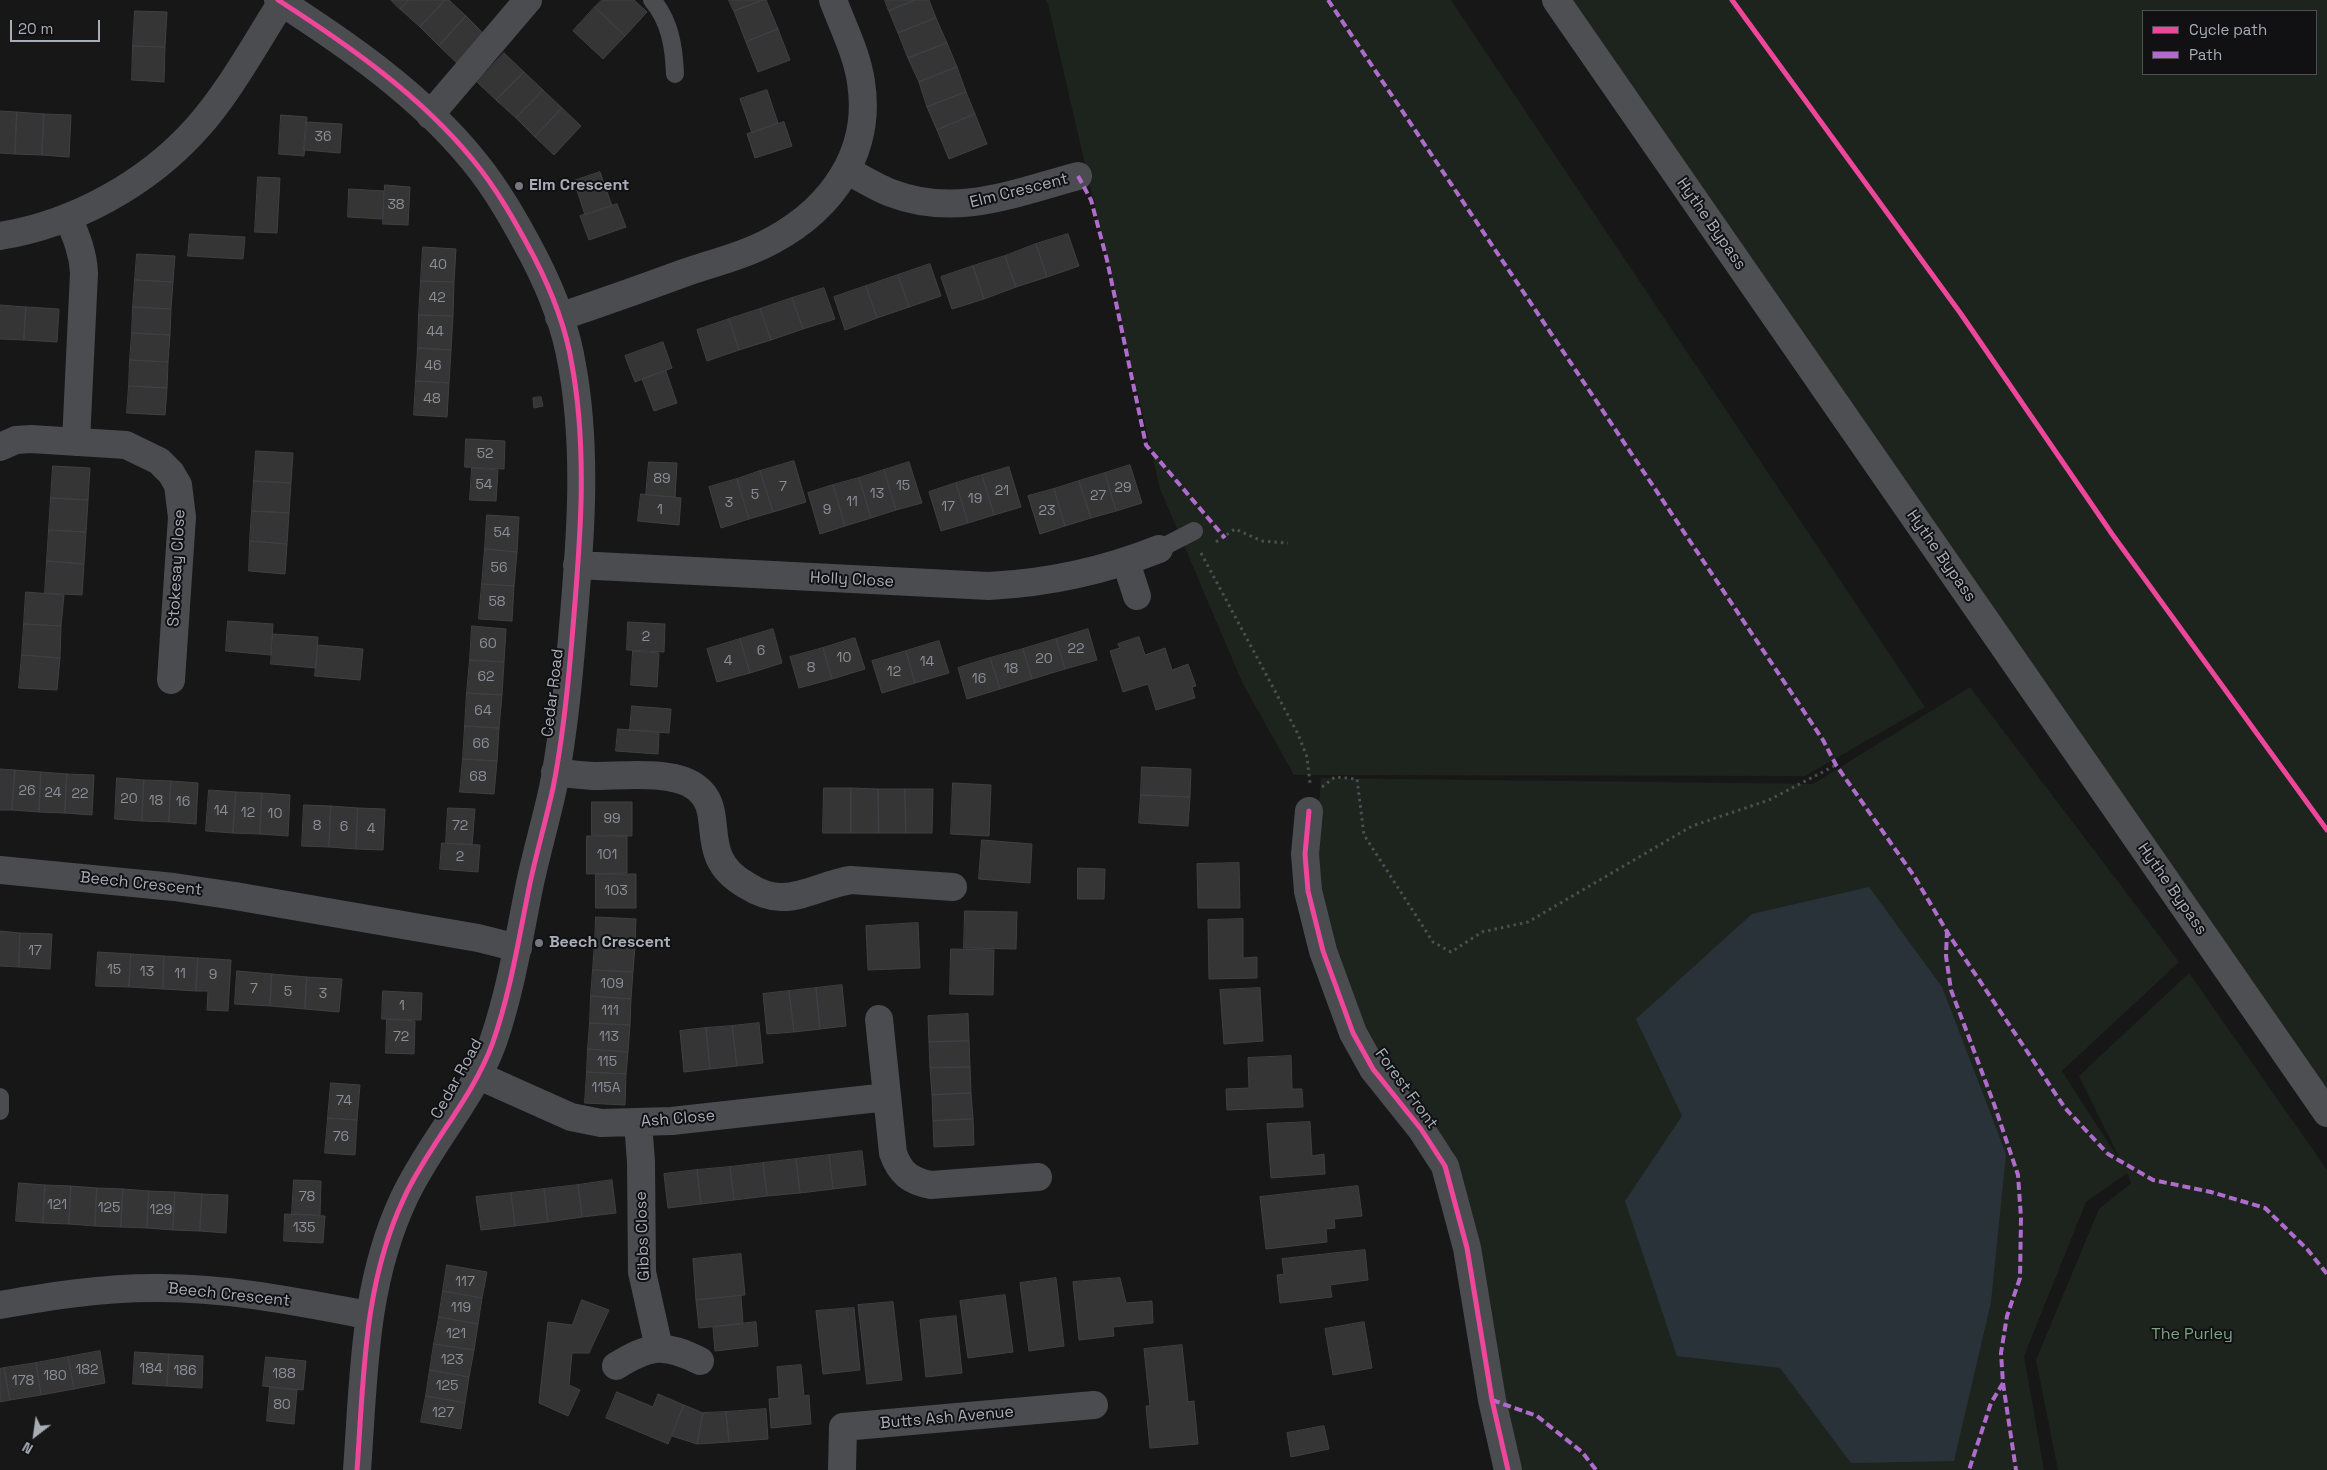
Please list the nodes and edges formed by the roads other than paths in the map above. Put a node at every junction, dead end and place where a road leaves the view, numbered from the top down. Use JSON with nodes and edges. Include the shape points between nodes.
{"nodes":[{"id":1,"x":528,"y":0,"type":"edge"},
{"id":2,"x":652,"y":0,"type":"edge"},
{"id":3,"x":833,"y":0,"type":"edge"},
{"id":4,"x":1556,"y":0,"type":"edge"},
{"id":5,"x":280,"y":1,"type":"edge"},
{"id":6,"x":675,"y":74,"type":"dead end"},
{"id":7,"x":430,"y":115,"type":"junction"},
{"id":8,"x":847,"y":170,"type":"junction"},
{"id":9,"x":1078,"y":176,"type":"dead end"},
{"id":10,"x":68,"y":217,"type":"junction"},
{"id":11,"x":0,"y":236,"type":"edge"},
{"id":12,"x":559,"y":317,"type":"junction"},
{"id":13,"x":76,"y":442,"type":"junction"},
{"id":14,"x":0,"y":447,"type":"edge"},
{"id":15,"x":1194,"y":531,"type":"dead end"},
{"id":16,"x":1159,"y":549,"type":"joint"},
{"id":17,"x":1126,"y":562,"type":"junction"},
{"id":18,"x":576,"y":565,"type":"junction"},
{"id":19,"x":1137,"y":596,"type":"dead end"},
{"id":20,"x":171,"y":680,"type":"dead end"},
{"id":21,"x":555,"y":772,"type":"junction"},
{"id":22,"x":1309,"y":804,"type":"road end"},
{"id":23,"x":0,"y":870,"type":"edge"},
{"id":24,"x":953,"y":887,"type":"dead end"},
{"id":25,"x":518,"y":948,"type":"junction"},
{"id":26,"x":879,"y":1019,"type":"dead end"},
{"id":27,"x":477,"y":1075,"type":"junction"},
{"id":28,"x":0,"y":1097,"type":"edge"},
{"id":29,"x":887,"y":1097,"type":"junction"},
{"id":30,"x":0,"y":1111,"type":"edge"},
{"id":31,"x":2327,"y":1113,"type":"edge"},
{"id":32,"x":638,"y":1123,"type":"junction"},
{"id":33,"x":1038,"y":1177,"type":"dead end"},
{"id":34,"x":0,"y":1305,"type":"edge"},
{"id":35,"x":368,"y":1315,"type":"junction"},
{"id":36,"x":658,"y":1348,"type":"junction"},
{"id":37,"x":700,"y":1361,"type":"dead end"},
{"id":38,"x":616,"y":1366,"type":"dead end"},
{"id":39,"x":1094,"y":1406,"type":"dead end"},
{"id":40,"x":357,"y":1470,"type":"edge"},
{"id":41,"x":842,"y":1470,"type":"edge"},
{"id":42,"x":1508,"y":1470,"type":"edge"}],
"edges":[{"from":1,"to":7,"type":"street"},
{"from":2,"to":6,"type":"lane","via":[[661,11],[669,31]]},
{"from":3,"to":8,"type":"street","via":[[862,84],[861,124]]},
{"from":4,"to":31,"type":"main road","name":"Hythe Bypass"},
{"from":5,"to":7,"type":"street","name":"Cedar Road","via":[[358,54]]},
{"from":5,"to":10,"type":"street","via":[[222,95],[181,145],[124,188]]},
{"from":7,"to":12,"type":"street","name":"Cedar Road","via":[[456,140],[494,188],[540,268]]},
{"from":8,"to":9,"type":"street","name":"Elm Crescent","via":[[904,198],[956,205],[976,203]]},
{"from":8,"to":12,"type":"street","via":[[823,204],[772,241]]},
{"from":10,"to":11,"type":"street"},
{"from":10,"to":13,"type":"street","via":[[80,243],[84,266]]},
{"from":12,"to":18,"type":"street","name":"Cedar Road","via":[[572,360],[579,424],[581,470]]},
{"from":13,"to":14,"type":"street","name":"Stokesay Close","via":[[31,439],[16,440]]},
{"from":13,"to":20,"type":"street","name":"Stokesay Close","via":[[126,445],[160,461],[178,485],[182,517]]},
{"from":15,"to":16,"type":"lane"},
{"from":16,"to":17,"type":"street","name":"Holly Close"},
{"from":17,"to":18,"type":"street","name":"Holly Close","via":[[1053,580],[989,586]]},
{"from":17,"to":19,"type":"street"},
{"from":18,"to":21,"type":"street","name":"Cedar Road","via":[[569,664]]},
{"from":21,"to":24,"type":"street","via":[[590,776],[661,776],[695,786],[709,802],[714,843],[722,864],[742,884],[767,895],[795,896],[851,880]]},
{"from":21,"to":25,"type":"street","name":"Cedar Road"},
{"from":22,"to":42,"type":"street","name":"Forest Front","via":[[1305,854],[1308,891],[1323,951],[1353,1033],[1373,1069],[1421,1129],[1445,1166],[1467,1248],[1492,1400]]},
{"from":23,"to":25,"type":"street","name":"Beech Crescent","via":[[235,896],[478,938]]},
{"from":25,"to":27,"type":"street","name":"Cedar Road","via":[[496,1034]]},
{"from":26,"to":29,"type":"street"},
{"from":27,"to":32,"type":"street","name":"Ash Close","via":[[571,1117],[601,1123]]},
{"from":27,"to":35,"type":"street","name":"Cedar Road","via":[[418,1169],[398,1210],[379,1266]]},
{"from":28,"to":30,"type":"lane"},
{"from":29,"to":32,"type":"street","name":"Ash Close"},
{"from":29,"to":33,"type":"street","via":[[893,1153],[898,1167],[906,1176],[931,1184]]},
{"from":32,"to":36,"type":"street","name":"Gibbs Close","via":[[642,1272]]},
{"from":34,"to":35,"type":"street","name":"Beech Crescent","via":[[106,1290],[164,1288],[223,1291]]},
{"from":35,"to":40,"type":"street","name":"Cedar Road"},
{"from":36,"to":37,"type":"street","via":[[672,1348]]},
{"from":36,"to":38,"type":"street","via":[[637,1353]]},
{"from":39,"to":41,"type":"street","name":"Butts Ash Avenue","via":[[843,1427]]}]}
